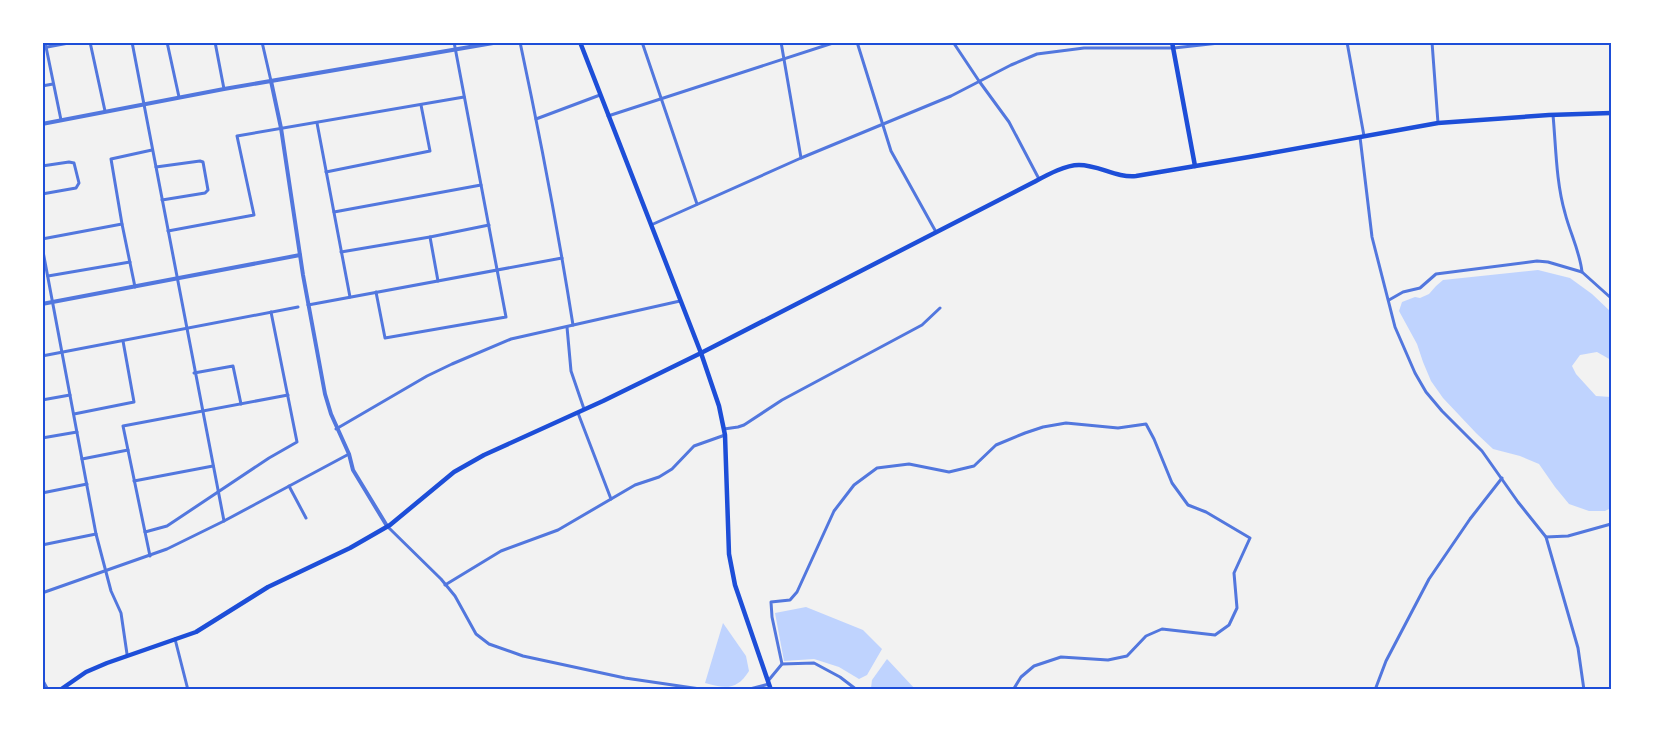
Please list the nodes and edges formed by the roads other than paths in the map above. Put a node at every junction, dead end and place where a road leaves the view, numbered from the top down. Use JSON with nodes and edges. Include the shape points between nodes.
{"nodes":[{"id":1,"x":45,"y":42,"type":"edge"},
{"id":2,"x":74,"y":42,"type":"edge"},
{"id":3,"x":90,"y":42,"type":"edge"},
{"id":4,"x":132,"y":42,"type":"edge"},
{"id":5,"x":167,"y":42,"type":"edge"},
{"id":6,"x":214,"y":42,"type":"edge"},
{"id":7,"x":262,"y":42,"type":"edge"},
{"id":8,"x":454,"y":42,"type":"edge"},
{"id":9,"x":499,"y":42,"type":"edge"},
{"id":10,"x":520,"y":42,"type":"edge"},
{"id":11,"x":580,"y":42,"type":"edge"},
{"id":12,"x":642,"y":42,"type":"edge"},
{"id":13,"x":782,"y":42,"type":"edge"},
{"id":14,"x":836,"y":42,"type":"edge"},
{"id":15,"x":857,"y":42,"type":"edge"},
{"id":16,"x":953,"y":42,"type":"edge"},
{"id":17,"x":1228,"y":42,"type":"edge"},
{"id":18,"x":1347,"y":42,"type":"edge"},
{"id":19,"x":1432,"y":42,"type":"edge"},
{"id":20,"x":1173,"y":45,"type":"edge"},
{"id":21,"x":44,"y":48,"type":"edge"},
{"id":22,"x":455,"y":50,"type":"junction"},
{"id":23,"x":784,"y":58,"type":"junction"},
{"id":24,"x":271,"y":81,"type":"junction"},
{"id":25,"x":979,"y":81,"type":"junction"},
{"id":26,"x":53,"y":84,"type":"junction"},
{"id":27,"x":42,"y":86,"type":"edge"},
{"id":28,"x":224,"y":89,"type":"junction"},
{"id":29,"x":600,"y":95,"type":"junction"},
{"id":30,"x":179,"y":97,"type":"junction"},
{"id":31,"x":464,"y":97,"type":"junction"},
{"id":32,"x":662,"y":99,"type":"junction"},
{"id":33,"x":145,"y":105,"type":"junction"},
{"id":34,"x":421,"y":105,"type":"junction"},
{"id":35,"x":105,"y":111,"type":"junction"},
{"id":36,"x":1611,"y":113,"type":"edge"},
{"id":37,"x":1553,"y":115,"type":"junction"},
{"id":38,"x":608,"y":116,"type":"junction"},
{"id":39,"x":536,"y":119,"type":"junction"},
{"id":40,"x":61,"y":120,"type":"junction"},
{"id":41,"x":317,"y":123,"type":"junction"},
{"id":42,"x":1438,"y":123,"type":"junction"},
{"id":43,"x":42,"y":124,"type":"edge"},
{"id":44,"x":882,"y":125,"type":"junction"},
{"id":45,"x":281,"y":128,"type":"junction"},
{"id":46,"x":1362,"y":136,"type":"junction"},
{"id":47,"x":153,"y":150,"type":"junction"},
{"id":48,"x":801,"y":158,"type":"junction"},
{"id":49,"x":42,"y":166,"type":"edge"},
{"id":50,"x":1195,"y":166,"type":"junction"},
{"id":51,"x":156,"y":167,"type":"junction"},
{"id":52,"x":326,"y":172,"type":"junction"},
{"id":53,"x":1039,"y":179,"type":"junction"},
{"id":54,"x":481,"y":185,"type":"junction"},
{"id":55,"x":42,"y":194,"type":"edge"},
{"id":56,"x":162,"y":200,"type":"junction"},
{"id":57,"x":697,"y":204,"type":"junction"},
{"id":58,"x":333,"y":212,"type":"junction"},
{"id":59,"x":122,"y":224,"type":"junction"},
{"id":60,"x":489,"y":225,"type":"junction"},
{"id":61,"x":651,"y":225,"type":"junction"},
{"id":62,"x":168,"y":231,"type":"junction"},
{"id":63,"x":936,"y":232,"type":"junction"},
{"id":64,"x":430,"y":237,"type":"junction"},
{"id":65,"x":42,"y":239,"type":"edge"},
{"id":66,"x":42,"y":246,"type":"edge"},
{"id":67,"x":43,"y":252,"type":"edge"},
{"id":68,"x":341,"y":252,"type":"junction"},
{"id":69,"x":300,"y":255,"type":"junction"},
{"id":70,"x":562,"y":258,"type":"junction"},
{"id":71,"x":130,"y":262,"type":"junction"},
{"id":72,"x":497,"y":270,"type":"junction"},
{"id":73,"x":1582,"y":272,"type":"junction"},
{"id":74,"x":48,"y":276,"type":"junction"},
{"id":75,"x":176,"y":279,"type":"junction"},
{"id":76,"x":438,"y":281,"type":"junction"},
{"id":77,"x":135,"y":286,"type":"junction"},
{"id":78,"x":376,"y":292,"type":"junction"},
{"id":79,"x":350,"y":297,"type":"junction"},
{"id":80,"x":1611,"y":298,"type":"edge"},
{"id":81,"x":1389,"y":300,"type":"junction"},
{"id":82,"x":681,"y":301,"type":"junction"},
{"id":83,"x":53,"y":302,"type":"junction"},
{"id":84,"x":42,"y":304,"type":"edge"},
{"id":85,"x":308,"y":305,"type":"junction"},
{"id":86,"x":298,"y":307,"type":"dead end"},
{"id":87,"x":940,"y":308,"type":"dead end"},
{"id":88,"x":271,"y":312,"type":"junction"},
{"id":89,"x":573,"y":325,"type":"junction"},
{"id":90,"x":567,"y":327,"type":"junction"},
{"id":91,"x":186,"y":328,"type":"junction"},
{"id":92,"x":123,"y":340,"type":"junction"},
{"id":93,"x":62,"y":352,"type":"junction"},
{"id":94,"x":701,"y":353,"type":"junction"},
{"id":95,"x":42,"y":356,"type":"edge"},
{"id":96,"x":194,"y":373,"type":"junction"},
{"id":97,"x":70,"y":394,"type":"junction"},
{"id":98,"x":288,"y":395,"type":"junction"},
{"id":99,"x":42,"y":400,"type":"edge"},
{"id":100,"x":241,"y":404,"type":"junction"},
{"id":101,"x":585,"y":410,"type":"junction"},
{"id":102,"x":202,"y":411,"type":"junction"},
{"id":103,"x":578,"y":413,"type":"junction"},
{"id":104,"x":74,"y":414,"type":"junction"},
{"id":105,"x":336,"y":429,"type":"junction"},
{"id":106,"x":77,"y":432,"type":"junction"},
{"id":107,"x":724,"y":432,"type":"junction"},
{"id":108,"x":42,"y":438,"type":"edge"},
{"id":109,"x":128,"y":450,"type":"junction"},
{"id":110,"x":349,"y":454,"type":"junction"},
{"id":111,"x":82,"y":459,"type":"junction"},
{"id":112,"x":213,"y":466,"type":"junction"},
{"id":113,"x":1502,"y":478,"type":"junction"},
{"id":114,"x":134,"y":481,"type":"junction"},
{"id":115,"x":87,"y":484,"type":"junction"},
{"id":116,"x":289,"y":486,"type":"junction"},
{"id":117,"x":42,"y":493,"type":"edge"},
{"id":118,"x":218,"y":494,"type":"junction"},
{"id":119,"x":611,"y":499,"type":"junction"},
{"id":120,"x":306,"y":518,"type":"dead end"},
{"id":121,"x":224,"y":521,"type":"junction"},
{"id":122,"x":1611,"y":524,"type":"edge"},
{"id":123,"x":387,"y":526,"type":"junction"},
{"id":124,"x":145,"y":532,"type":"junction"},
{"id":125,"x":96,"y":534,"type":"junction"},
{"id":126,"x":1546,"y":537,"type":"junction"},
{"id":127,"x":42,"y":545,"type":"edge"},
{"id":128,"x":150,"y":556,"type":"junction"},
{"id":129,"x":106,"y":571,"type":"junction"},
{"id":130,"x":445,"y":585,"type":"junction"},
{"id":131,"x":42,"y":592,"type":"edge"},
{"id":132,"x":176,"y":639,"type":"junction"},
{"id":133,"x":128,"y":654,"type":"junction"},
{"id":134,"x":782,"y":664,"type":"junction"},
{"id":135,"x":42,"y":679,"type":"edge"},
{"id":136,"x":768,"y":682,"type":"junction"},
{"id":137,"x":48,"y":690,"type":"edge"},
{"id":138,"x":60,"y":690,"type":"edge"},
{"id":139,"x":188,"y":690,"type":"edge"},
{"id":140,"x":707,"y":690,"type":"edge"},
{"id":141,"x":746,"y":690,"type":"edge"},
{"id":142,"x":771,"y":690,"type":"edge"},
{"id":143,"x":857,"y":690,"type":"edge"},
{"id":144,"x":1013,"y":690,"type":"edge"},
{"id":145,"x":1375,"y":690,"type":"edge"},
{"id":146,"x":1584,"y":690,"type":"edge"}],
"edges":[{"from":1,"to":21,"type":"street"},
{"from":2,"to":21,"type":"street"},
{"from":3,"to":35,"type":"street"},
{"from":4,"to":33,"type":"street"},
{"from":5,"to":30,"type":"street"},
{"from":6,"to":28,"type":"street"},
{"from":7,"to":24,"type":"street"},
{"from":8,"to":22,"type":"street"},
{"from":9,"to":22,"type":"street"},
{"from":10,"to":39,"type":"street"},
{"from":11,"to":29,"type":"main road"},
{"from":12,"to":32,"type":"street"},
{"from":13,"to":23,"type":"street"},
{"from":14,"to":23,"type":"street"},
{"from":15,"to":44,"type":"street"},
{"from":16,"to":25,"type":"street"},
{"from":17,"to":20,"type":"street"},
{"from":18,"to":46,"type":"street"},
{"from":19,"to":42,"type":"street"},
{"from":20,"to":25,"type":"street","via":[[1037,54]]},
{"from":20,"to":50,"type":"main road"},
{"from":21,"to":26,"type":"street"},
{"from":22,"to":24,"type":"street"},
{"from":22,"to":31,"type":"street"},
{"from":23,"to":32,"type":"street"},
{"from":23,"to":48,"type":"street"},
{"from":24,"to":28,"type":"street"},
{"from":24,"to":45,"type":"street"},
{"from":25,"to":44,"type":"street"},
{"from":25,"to":53,"type":"street","via":[[1010,122]]},
{"from":26,"to":27,"type":"street"},
{"from":26,"to":40,"type":"street"},
{"from":28,"to":30,"type":"street"},
{"from":29,"to":38,"type":"main road"},
{"from":29,"to":39,"type":"street"},
{"from":30,"to":33,"type":"street"},
{"from":31,"to":34,"type":"street"},
{"from":31,"to":54,"type":"street"},
{"from":32,"to":38,"type":"street"},
{"from":32,"to":57,"type":"street"},
{"from":33,"to":35,"type":"street"},
{"from":33,"to":47,"type":"street"},
{"from":34,"to":41,"type":"street"},
{"from":34,"to":52,"type":"street","via":[[430,151]]},
{"from":35,"to":40,"type":"street"},
{"from":36,"to":37,"type":"main road"},
{"from":37,"to":42,"type":"main road"},
{"from":37,"to":73,"type":"street","via":[[1564,213]]},
{"from":38,"to":61,"type":"main road"},
{"from":39,"to":70,"type":"street"},
{"from":40,"to":43,"type":"street"},
{"from":41,"to":45,"type":"street"},
{"from":41,"to":52,"type":"street"},
{"from":42,"to":46,"type":"main road"},
{"from":44,"to":48,"type":"street"},
{"from":44,"to":63,"type":"street","via":[[891,151]]},
{"from":45,"to":62,"type":"street","via":[[237,136],[254,214]]},
{"from":45,"to":69,"type":"street"},
{"from":46,"to":50,"type":"main road"},
{"from":46,"to":81,"type":"street","via":[[1372,237]]},
{"from":47,"to":51,"type":"street"},
{"from":47,"to":59,"type":"street","via":[[111,159]]},
{"from":48,"to":57,"type":"street"},
{"from":49,"to":55,"type":"street","via":[[74,163],[79,183],[76,188]]},
{"from":50,"to":53,"type":"main road","via":[[1130,177],[1077,165]]},
{"from":51,"to":56,"type":"street"},
{"from":51,"to":56,"type":"street","via":[[203,162],[208,190],[205,193]]},
{"from":52,"to":58,"type":"street"},
{"from":53,"to":63,"type":"main road"},
{"from":54,"to":58,"type":"street"},
{"from":54,"to":60,"type":"street"},
{"from":56,"to":62,"type":"street"},
{"from":57,"to":61,"type":"street"},
{"from":58,"to":68,"type":"street"},
{"from":59,"to":65,"type":"street"},
{"from":59,"to":71,"type":"street"},
{"from":60,"to":64,"type":"street"},
{"from":60,"to":72,"type":"street"},
{"from":61,"to":82,"type":"main road"},
{"from":62,"to":75,"type":"street"},
{"from":63,"to":94,"type":"main road"},
{"from":64,"to":68,"type":"street"},
{"from":64,"to":76,"type":"street"},
{"from":66,"to":67,"type":"street"},
{"from":67,"to":74,"type":"street"},
{"from":68,"to":79,"type":"street"},
{"from":69,"to":75,"type":"street"},
{"from":69,"to":85,"type":"street"},
{"from":70,"to":72,"type":"street"},
{"from":70,"to":89,"type":"street"},
{"from":71,"to":74,"type":"street"},
{"from":71,"to":77,"type":"street"},
{"from":72,"to":76,"type":"street"},
{"from":72,"to":78,"type":"street","via":[[506,317],[385,339]]},
{"from":73,"to":80,"type":"street"},
{"from":73,"to":81,"type":"street","via":[[1538,261],[1436,274],[1420,288]]},
{"from":74,"to":83,"type":"street"},
{"from":75,"to":77,"type":"street"},
{"from":75,"to":91,"type":"street"},
{"from":76,"to":78,"type":"street"},
{"from":77,"to":83,"type":"street"},
{"from":78,"to":79,"type":"street"},
{"from":79,"to":85,"type":"street"},
{"from":81,"to":113,"type":"street","via":[[1395,327],[1426,392]]},
{"from":82,"to":89,"type":"street"},
{"from":82,"to":94,"type":"main road"},
{"from":83,"to":84,"type":"street"},
{"from":83,"to":93,"type":"street"},
{"from":85,"to":105,"type":"street"},
{"from":86,"to":88,"type":"street"},
{"from":87,"to":107,"type":"street","via":[[922,324],[744,425]]},
{"from":88,"to":91,"type":"street"},
{"from":88,"to":98,"type":"street"},
{"from":89,"to":90,"type":"street"},
{"from":90,"to":101,"type":"street","via":[[571,371]]},
{"from":90,"to":105,"type":"street","via":[[510,339],[452,364]]},
{"from":91,"to":92,"type":"street"},
{"from":91,"to":96,"type":"street"},
{"from":92,"to":93,"type":"street"},
{"from":92,"to":104,"type":"street","via":[[134,402]]},
{"from":93,"to":95,"type":"street"},
{"from":93,"to":97,"type":"street"},
{"from":94,"to":101,"type":"main road"},
{"from":94,"to":107,"type":"main road","via":[[720,406]]},
{"from":96,"to":100,"type":"street","via":[[233,366]]},
{"from":96,"to":102,"type":"street"},
{"from":97,"to":99,"type":"street"},
{"from":97,"to":104,"type":"street"},
{"from":98,"to":100,"type":"street"},
{"from":98,"to":118,"type":"street","via":[[297,442]]},
{"from":100,"to":102,"type":"street"},
{"from":101,"to":103,"type":"main road"},
{"from":102,"to":109,"type":"street","via":[[123,426]]},
{"from":102,"to":112,"type":"street"},
{"from":103,"to":119,"type":"street"},
{"from":103,"to":123,"type":"main road","via":[[473,461]]},
{"from":104,"to":106,"type":"street"},
{"from":105,"to":110,"type":"street"},
{"from":106,"to":108,"type":"street"},
{"from":106,"to":111,"type":"street"},
{"from":107,"to":119,"type":"street","via":[[694,446],[659,477]]},
{"from":107,"to":136,"type":"main road","via":[[729,554],[735,585]]},
{"from":109,"to":111,"type":"street"},
{"from":109,"to":114,"type":"street"},
{"from":110,"to":116,"type":"street"},
{"from":110,"to":123,"type":"street","via":[[353,470]]},
{"from":111,"to":115,"type":"street"},
{"from":112,"to":114,"type":"street"},
{"from":112,"to":118,"type":"street"},
{"from":113,"to":126,"type":"street"},
{"from":113,"to":145,"type":"street","via":[[1429,579]]},
{"from":114,"to":124,"type":"street"},
{"from":115,"to":117,"type":"street"},
{"from":115,"to":125,"type":"street"},
{"from":116,"to":120,"type":"street"},
{"from":116,"to":121,"type":"street"},
{"from":118,"to":121,"type":"street"},
{"from":118,"to":124,"type":"street","via":[[167,526]]},
{"from":119,"to":130,"type":"street","via":[[558,530],[501,551]]},
{"from":121,"to":128,"type":"street"},
{"from":122,"to":126,"type":"street","via":[[1568,536]]},
{"from":123,"to":130,"type":"street"},
{"from":123,"to":132,"type":"main road","via":[[268,587],[196,632]]},
{"from":124,"to":128,"type":"street"},
{"from":125,"to":127,"type":"street"},
{"from":125,"to":129,"type":"street"},
{"from":126,"to":146,"type":"street","via":[[1578,648]]},
{"from":128,"to":129,"type":"street"},
{"from":129,"to":131,"type":"street"},
{"from":129,"to":133,"type":"street","via":[[121,613]]},
{"from":130,"to":140,"type":"street","via":[[476,634],[489,644],[524,656],[625,678]]},
{"from":132,"to":133,"type":"main road"},
{"from":132,"to":139,"type":"street"},
{"from":133,"to":138,"type":"main road","via":[[86,672]]},
{"from":134,"to":136,"type":"street"},
{"from":134,"to":143,"type":"street","via":[[814,663]]},
{"from":134,"to":144,"type":"street","via":[[771,602],[790,600],[834,511],[854,485],[877,468],[909,464],[949,472],[974,466],[996,446],[1044,427],[1066,423],[1118,428],[1146,424],[1172,483],[1188,505],[1250,538],[1234,573],[1237,608],[1229,625],[1215,634],[1162,629],[1146,636],[1127,656],[1108,660],[1060,657],[1034,666]]},
{"from":135,"to":137,"type":"street"},
{"from":136,"to":141,"type":"street"},
{"from":136,"to":142,"type":"main road"}]}
